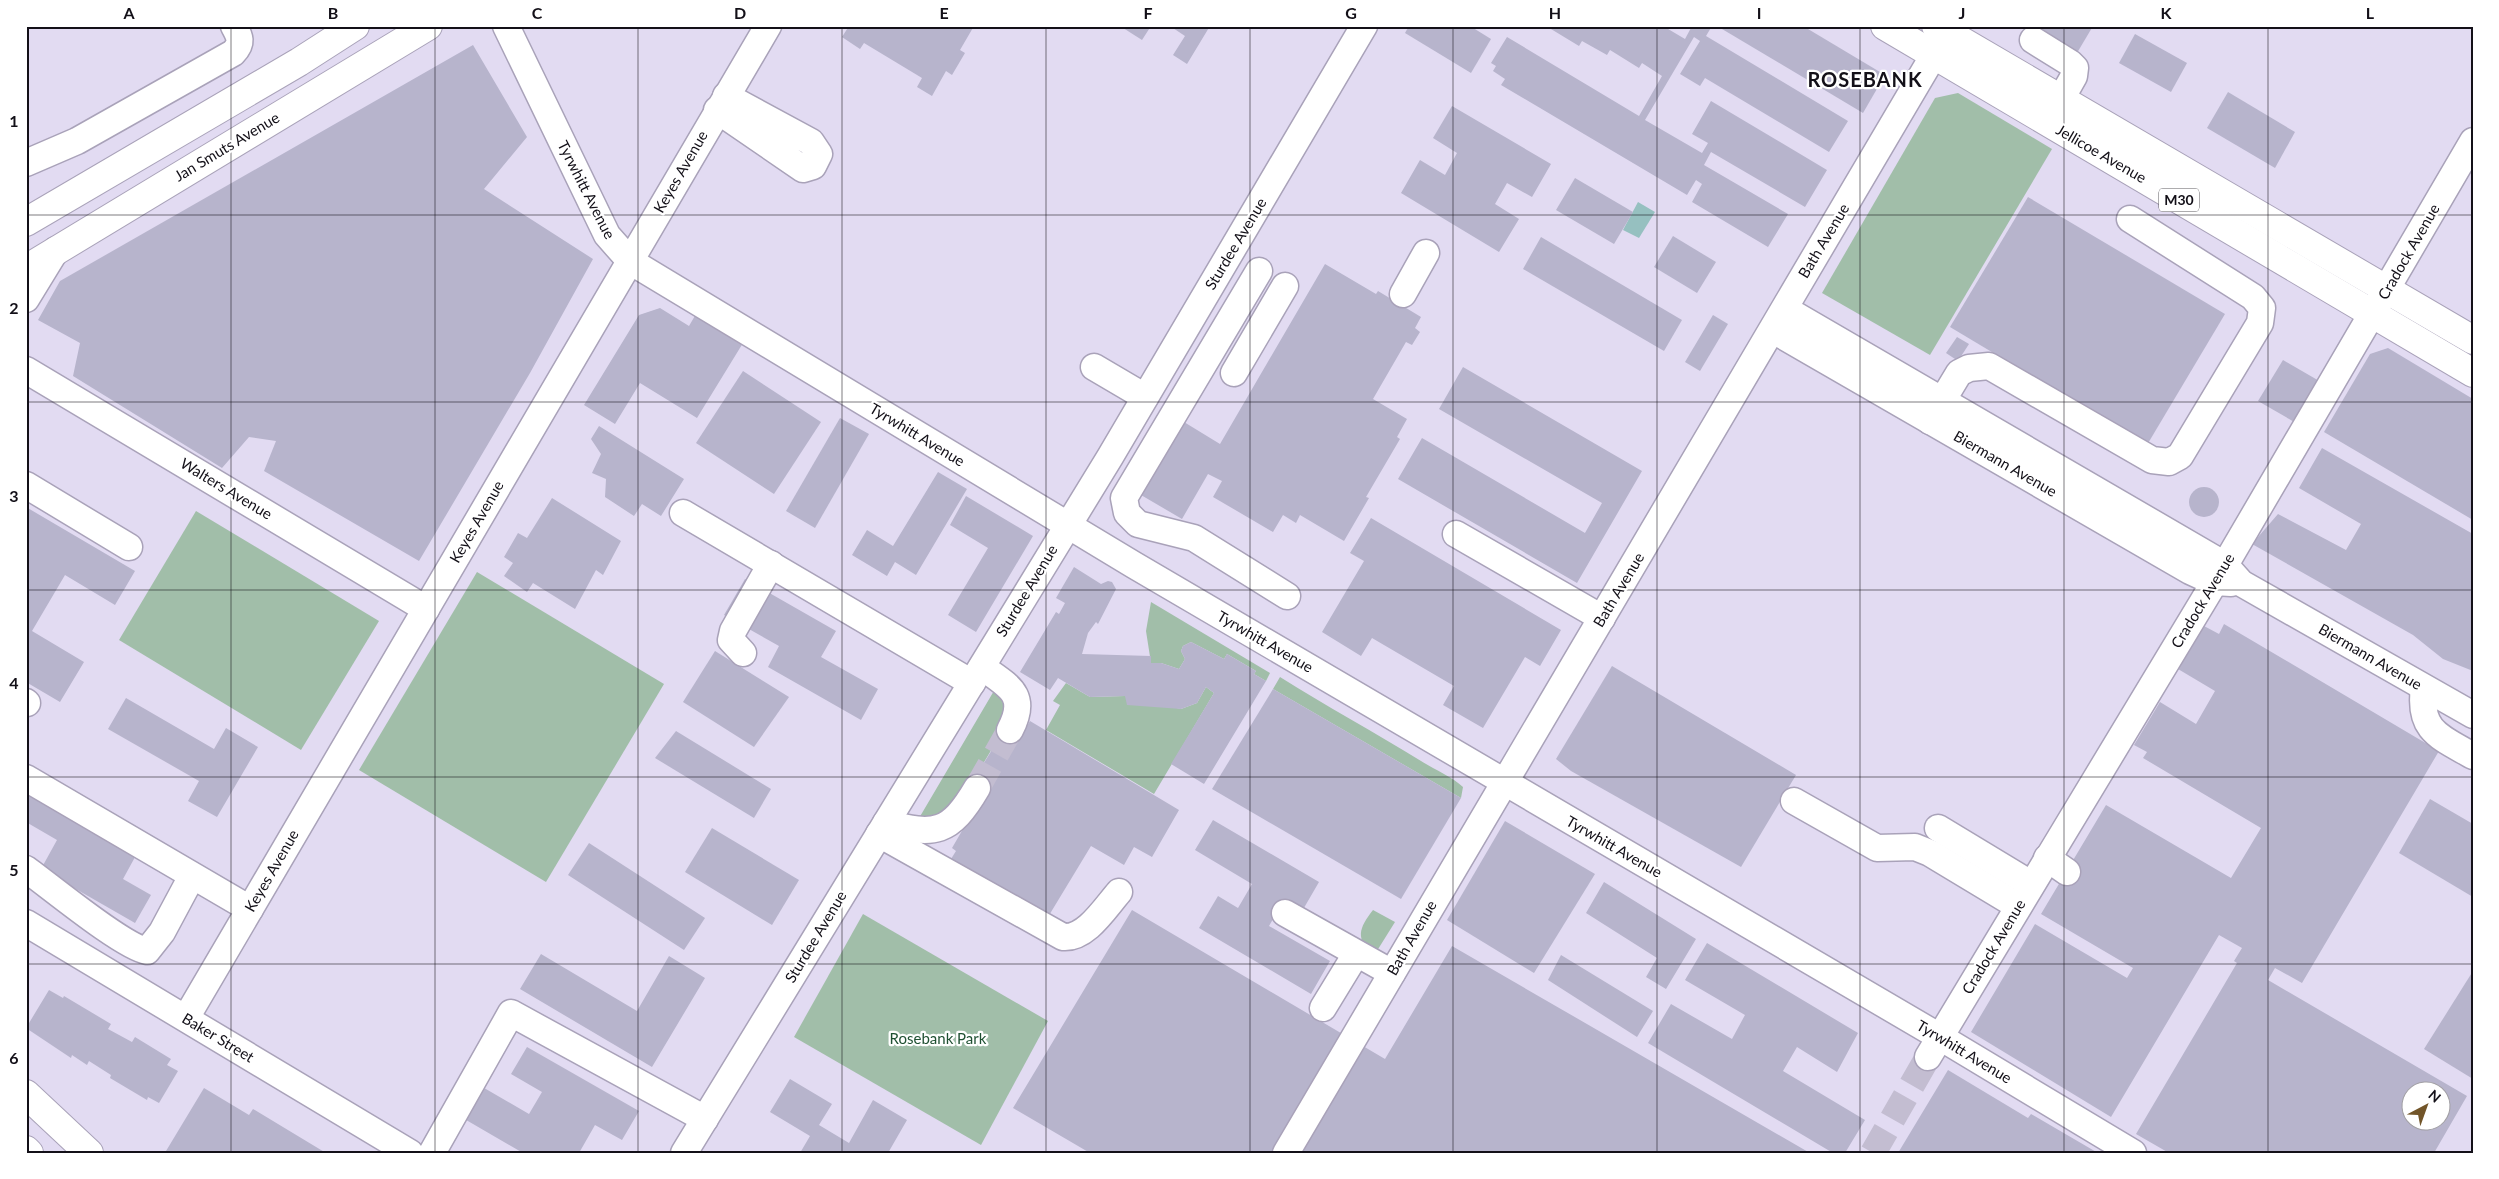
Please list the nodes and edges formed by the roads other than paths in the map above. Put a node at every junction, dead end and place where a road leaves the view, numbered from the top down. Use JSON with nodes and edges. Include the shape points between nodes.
{"nodes":[{"id":1,"x":234,"y":26,"type":"edge"},
{"id":2,"x":355,"y":26,"type":"edge"},
{"id":3,"x":428,"y":26,"type":"edge"},
{"id":4,"x":506,"y":26,"type":"edge"},
{"id":5,"x":768,"y":26,"type":"edge"},
{"id":6,"x":1364,"y":26,"type":"edge"},
{"id":7,"x":1885,"y":26,"type":"edge"},
{"id":8,"x":1944,"y":29,"type":"edge"},
{"id":9,"x":2033,"y":40,"type":"dead end"},
{"id":10,"x":1933,"y":56,"type":"junction"},
{"id":11,"x":2060,"y":99,"type":"junction"},
{"id":12,"x":2473,"y":141,"type":"edge"},
{"id":13,"x":26,"y":163,"type":"edge"},
{"id":14,"x":2130,"y":219,"type":"dead end"},
{"id":15,"x":26,"y":222,"type":"edge"},
{"id":16,"x":56,"y":250,"type":"junction"},
{"id":17,"x":1230,"y":254,"type":"junction"},
{"id":18,"x":1426,"y":254,"type":"dead end"},
{"id":19,"x":630,"y":261,"type":"junction"},
{"id":20,"x":26,"y":269,"type":"edge"},
{"id":21,"x":1259,"y":272,"type":"junction"},
{"id":22,"x":2387,"y":289,"type":"junction"},
{"id":23,"x":1403,"y":294,"type":"dead end"},
{"id":24,"x":26,"y":299,"type":"edge"},
{"id":25,"x":2374,"y":314,"type":"junction"},
{"id":26,"x":1779,"y":320,"type":"junction"},
{"id":27,"x":2473,"y":340,"type":"edge"},
{"id":28,"x":1094,"y":367,"type":"dead end"},
{"id":29,"x":26,"y":370,"type":"edge"},
{"id":30,"x":1234,"y":373,"type":"dead end"},
{"id":31,"x":2473,"y":373,"type":"edge"},
{"id":32,"x":1145,"y":396,"type":"junction"},
{"id":33,"x":1935,"y":411,"type":"junction"},
{"id":34,"x":26,"y":485,"type":"edge"},
{"id":35,"x":683,"y":513,"type":"dead end"},
{"id":36,"x":1068,"y":526,"type":"junction"},
{"id":37,"x":1456,"y":534,"type":"dead end"},
{"id":38,"x":129,"y":547,"type":"dead end"},
{"id":39,"x":771,"y":564,"type":"junction"},
{"id":40,"x":2227,"y":577,"type":"junction"},
{"id":41,"x":1286,"y":596,"type":"dead end"},
{"id":42,"x":426,"y":609,"type":"junction"},
{"id":43,"x":1602,"y":618,"type":"junction"},
{"id":44,"x":743,"y":653,"type":"dead end"},
{"id":45,"x":977,"y":675,"type":"junction"},
{"id":46,"x":2424,"y":688,"type":"junction"},
{"id":47,"x":2473,"y":715,"type":"edge"},
{"id":48,"x":1010,"y":730,"type":"tunnel mouth"},
{"id":49,"x":2473,"y":756,"type":"edge"},
{"id":50,"x":26,"y":778,"type":"edge"},
{"id":51,"x":1504,"y":783,"type":"junction"},
{"id":52,"x":977,"y":788,"type":"tunnel mouth"},
{"id":53,"x":1794,"y":801,"type":"dead end"},
{"id":54,"x":883,"y":828,"type":"junction"},
{"id":55,"x":1938,"y":828,"type":"dead end"},
{"id":56,"x":26,"y":869,"type":"edge"},
{"id":57,"x":192,"y":876,"type":"junction"},
{"id":58,"x":2031,"y":884,"type":"junction"},
{"id":59,"x":1119,"y":892,"type":"dead end"},
{"id":60,"x":2018,"y":906,"type":"junction"},
{"id":61,"x":250,"y":909,"type":"junction"},
{"id":62,"x":1285,"y":913,"type":"dead end"},
{"id":63,"x":26,"y":923,"type":"edge"},
{"id":64,"x":1356,"y":954,"type":"junction"},
{"id":65,"x":1392,"y":973,"type":"junction"},
{"id":66,"x":1323,"y":1008,"type":"dead end"},
{"id":67,"x":186,"y":1018,"type":"junction"},
{"id":68,"x":1934,"y":1047,"type":"junction"},
{"id":69,"x":26,"y":1094,"type":"edge"},
{"id":70,"x":705,"y":1119,"type":"junction"},
{"id":71,"x":691,"y":1150,"type":"edge"},
{"id":72,"x":89,"y":1153,"type":"edge"},
{"id":73,"x":410,"y":1153,"type":"edge"},
{"id":74,"x":432,"y":1153,"type":"edge"},
{"id":75,"x":1286,"y":1153,"type":"edge"},
{"id":76,"x":2133,"y":1153,"type":"edge"}],
"edges":[{"from":1,"to":13,"type":"street","via":[[240,37],[239,47],[233,53],[77,140]]},
{"from":2,"to":15,"type":"main road"},
{"from":3,"to":16,"type":"main road","name":"Jan Smuts Avenue"},
{"from":4,"to":19,"type":"street","name":"Tyrwhitt Avenue","via":[[606,235]]},
{"from":5,"to":19,"type":"street","name":"Keyes Avenue"},
{"from":6,"to":17,"type":"street","name":"Sturdee Avenue"},
{"from":7,"to":10,"type":"main road","name":"Jellicoe Avenue","number":"M30"},
{"from":8,"to":10,"type":"street","name":"Bath Avenue"},
{"from":8,"to":11,"type":"main road","name":"Jellicoe Avenue","number":"M30"},
{"from":9,"to":11,"type":"street","via":[[2075,68],[2074,76]]},
{"from":10,"to":25,"type":"main road","name":"Jellicoe Avenue","number":"M30"},
{"from":10,"to":26,"type":"street","name":"Bath Avenue"},
{"from":11,"to":22,"type":"main road","name":"Jellicoe Avenue","number":"M30"},
{"from":12,"to":22,"type":"street","name":"Cradock Avenue"},
{"from":14,"to":33,"type":"street","via":[[2253,297],[2262,308],[2260,323],[2180,456],[2169,462],[2152,460],[1989,366],[1969,368],[1959,373]]},
{"from":16,"to":20,"type":"main road","name":"Jan Smuts Avenue"},
{"from":16,"to":24,"type":"street"},
{"from":17,"to":21,"type":"street"},
{"from":17,"to":32,"type":"street","name":"Sturdee Avenue"},
{"from":18,"to":23,"type":"street"},
{"from":19,"to":36,"type":"street","name":"Tyrwhitt Avenue"},
{"from":19,"to":42,"type":"street","name":"Keyes Avenue"},
{"from":21,"to":30,"type":"street","via":[[1291,290]]},
{"from":21,"to":41,"type":"street","via":[[1124,498],[1127,513],[1138,524],[1194,538]]},
{"from":22,"to":25,"type":"street","name":"Cradock Avenue"},
{"from":22,"to":27,"type":"main road","name":"Jellicoe Avenue","number":"M30"},
{"from":25,"to":31,"type":"main road","name":"Jellicoe Avenue","number":"M30"},
{"from":25,"to":40,"type":"street","name":"Cradock Avenue"},
{"from":26,"to":33,"type":"street","name":"Biermann Avenue"},
{"from":26,"to":43,"type":"street","name":"Bath Avenue"},
{"from":28,"to":32,"type":"street"},
{"from":29,"to":42,"type":"street","name":"Walters Avenue"},
{"from":32,"to":36,"type":"street","name":"Sturdee Avenue"},
{"from":33,"to":40,"type":"street","name":"Biermann Avenue"},
{"from":34,"to":38,"type":"street"},
{"from":35,"to":39,"type":"street"},
{"from":36,"to":45,"type":"street","name":"Sturdee Avenue"},
{"from":36,"to":51,"type":"street","name":"Tyrwhitt Avenue"},
{"from":37,"to":43,"type":"street"},
{"from":39,"to":44,"type":"street","via":[[733,631],[731,640]]},
{"from":39,"to":45,"type":"street"},
{"from":40,"to":46,"type":"street","name":"Biermann Avenue"},
{"from":40,"to":58,"type":"street","name":"Cradock Avenue","via":[[2057,865]]},
{"from":42,"to":61,"type":"street","name":"Keyes Avenue"},
{"from":43,"to":51,"type":"street","name":"Bath Avenue"},
{"from":45,"to":48,"type":"street","via":[[1010,689],[1017,698],[1017,717]]},
{"from":45,"to":54,"type":"street","name":"Sturdee Avenue"},
{"from":46,"to":47,"type":"street","name":"Biermann Avenue"},
{"from":46,"to":49,"type":"street","via":[[2423,710],[2430,727],[2438,736]]},
{"from":50,"to":57,"type":"street"},
{"from":51,"to":65,"type":"street","name":"Bath Avenue"},
{"from":51,"to":68,"type":"street","name":"Tyrwhitt Avenue"},
{"from":52,"to":54,"type":"street","via":[[960,812],[944,826],[916,831]]},
{"from":53,"to":60,"type":"street","via":[[1877,848],[1915,847],[1930,853]]},
{"from":54,"to":59,"type":"street","via":[[1063,937],[1069,938],[1084,930]]},
{"from":54,"to":70,"type":"street","name":"Sturdee Avenue"},
{"from":55,"to":58,"type":"street"},
{"from":56,"to":57,"type":"street","via":[[116,935],[147,951],[162,932]]},
{"from":57,"to":61,"type":"street"},
{"from":58,"to":60,"type":"street","name":"Cradock Avenue"},
{"from":60,"to":68,"type":"street","name":"Cradock Avenue"},
{"from":61,"to":67,"type":"street","name":"Keyes Avenue"},
{"from":62,"to":64,"type":"street"},
{"from":63,"to":67,"type":"street","name":"Baker Street"},
{"from":64,"to":65,"type":"street"},
{"from":64,"to":66,"type":"street"},
{"from":65,"to":75,"type":"street","name":"Bath Avenue"},
{"from":67,"to":73,"type":"street","name":"Baker Street"},
{"from":68,"to":76,"type":"street","name":"Tyrwhitt Avenue"},
{"from":69,"to":72,"type":"main road"},
{"from":70,"to":71,"type":"street","name":"Sturdee Avenue"},
{"from":70,"to":74,"type":"street","via":[[511,1013]]}]}
